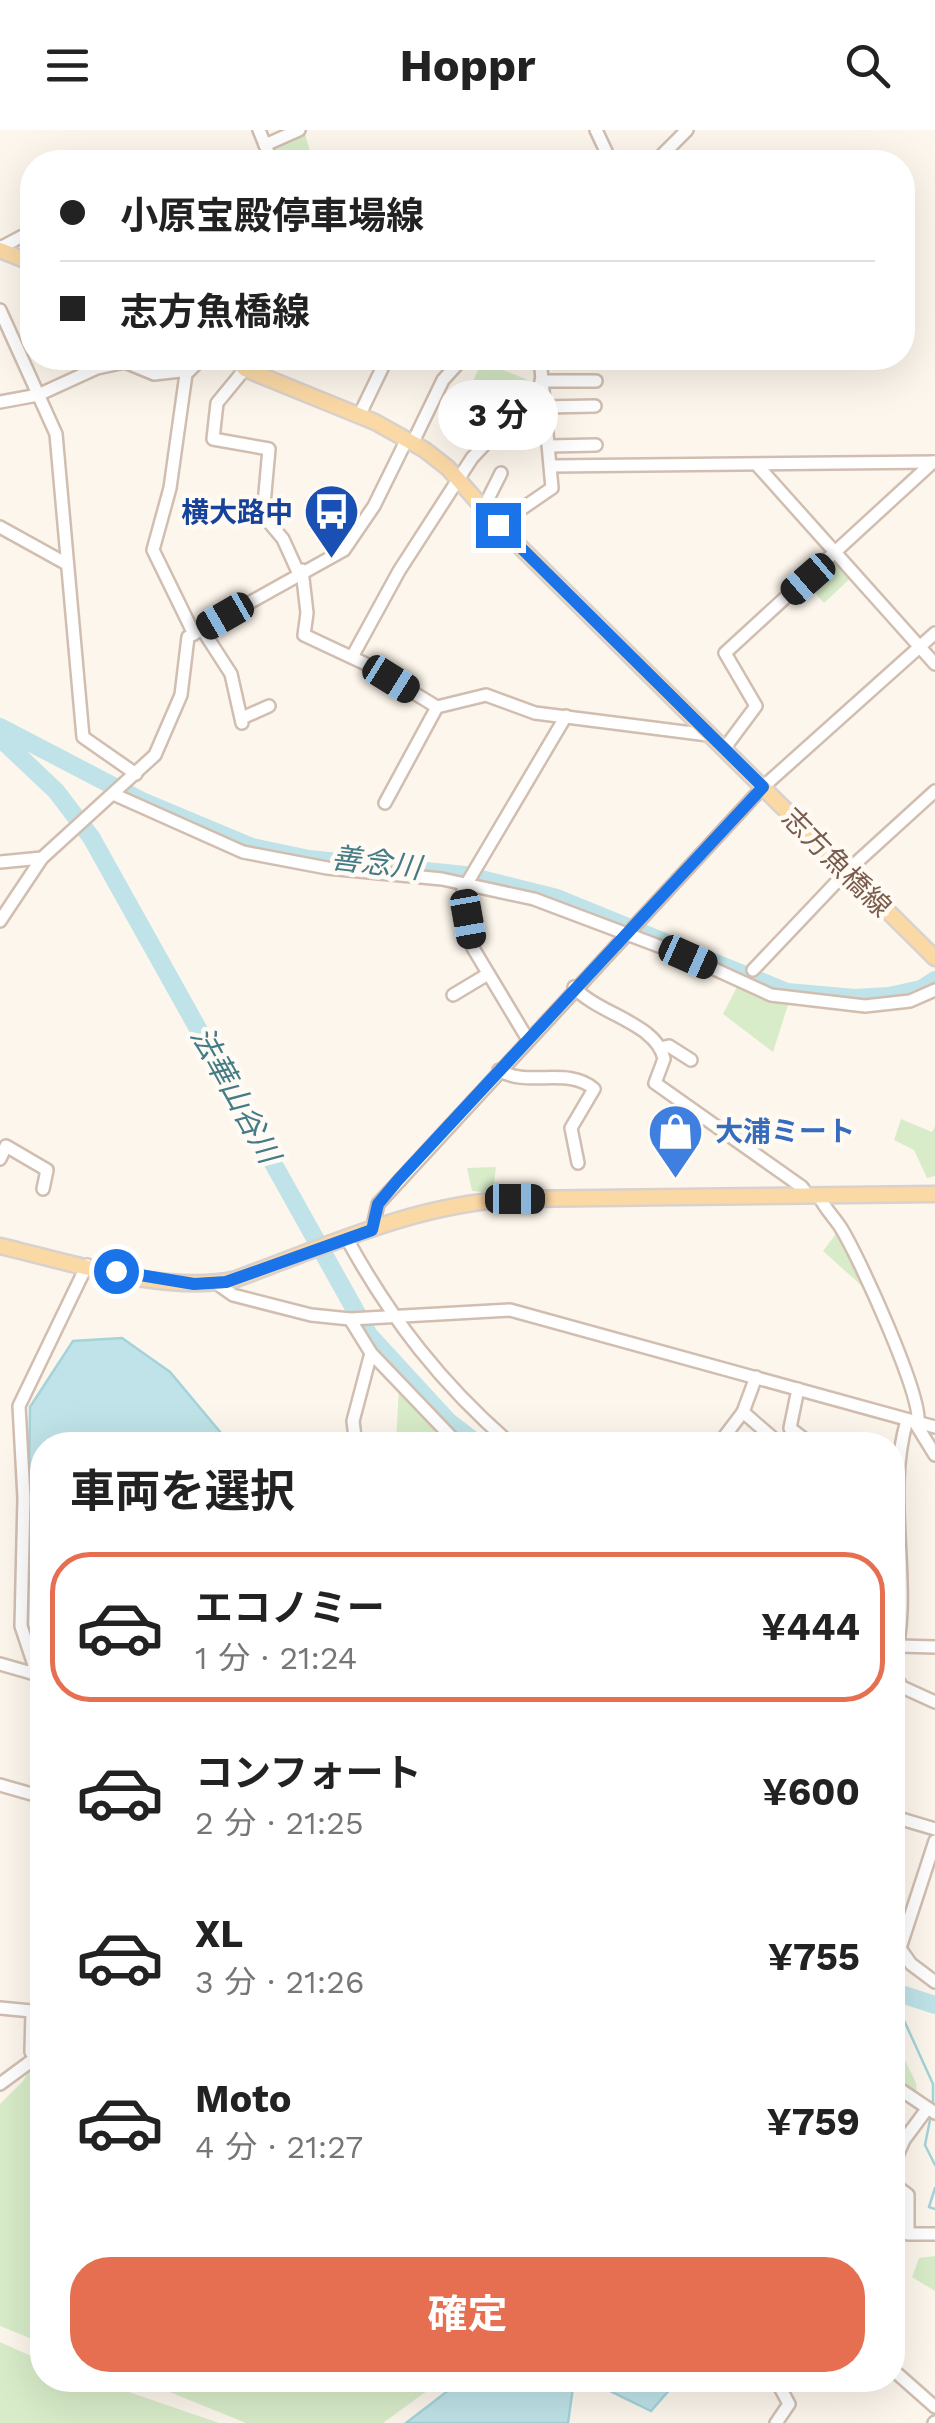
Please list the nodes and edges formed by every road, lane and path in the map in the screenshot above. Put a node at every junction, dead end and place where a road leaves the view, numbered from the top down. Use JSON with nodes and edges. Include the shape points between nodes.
{"nodes":[{"id":1,"x":259,"y":130,"type":"edge"},
{"id":2,"x":299,"y":130,"type":"edge"},
{"id":3,"x":687,"y":130,"type":"edge"},
{"id":4,"x":265,"y":144,"type":"junction"},
{"id":5,"x":267,"y":150,"type":"edge"},
{"id":6,"x":667,"y":150,"type":"edge"},
{"id":7,"x":0,"y":310,"type":"edge"},
{"id":8,"x":20,"y":355,"type":"edge"},
{"id":9,"x":27,"y":370,"type":"edge"},
{"id":10,"x":93,"y":370,"type":"edge"},
{"id":11,"x":144,"y":370,"type":"edge"},
{"id":12,"x":190,"y":370,"type":"edge"},
{"id":13,"x":241,"y":370,"type":"edge"},
{"id":14,"x":253,"y":370,"type":"edge"},
{"id":15,"x":381,"y":370,"type":"edge"},
{"id":16,"x":453,"y":370,"type":"edge"},
{"id":17,"x":540,"y":370,"type":"edge"},
{"id":18,"x":181,"y":371,"type":"dead end"},
{"id":19,"x":596,"y":382,"type":"dead end"},
{"id":20,"x":541,"y":383,"type":"junction"},
{"id":21,"x":38,"y":395,"type":"junction"},
{"id":22,"x":0,"y":402,"type":"edge"},
{"id":23,"x":595,"y":406,"type":"dead end"},
{"id":24,"x":544,"y":407,"type":"junction"},
{"id":25,"x":360,"y":416,"type":"junction"},
{"id":26,"x":410,"y":442,"type":"junction"},
{"id":27,"x":596,"y":445,"type":"dead end"},
{"id":28,"x":548,"y":446,"type":"junction"},
{"id":29,"x":934,"y":462,"type":"edge"},
{"id":30,"x":756,"y":465,"type":"junction"},
{"id":31,"x":551,"y":466,"type":"junction"},
{"id":32,"x":501,"y":473,"type":"dead end"},
{"id":33,"x":460,"y":482,"type":"junction"},
{"id":34,"x":483,"y":509,"type":"junction"},
{"id":35,"x":498,"y":525,"type":"junction"},
{"id":36,"x":0,"y":527,"type":"edge"},
{"id":37,"x":836,"y":555,"type":"junction"},
{"id":38,"x":65,"y":563,"type":"junction"},
{"id":39,"x":300,"y":571,"type":"junction"},
{"id":40,"x":198,"y":631,"type":"junction"},
{"id":41,"x":935,"y":633,"type":"edge"},
{"id":42,"x":920,"y":647,"type":"junction"},
{"id":43,"x":352,"y":657,"type":"junction"},
{"id":44,"x":935,"y":664,"type":"edge"},
{"id":45,"x":270,"y":706,"type":"dead end"},
{"id":46,"x":436,"y":707,"type":"junction"},
{"id":47,"x":566,"y":716,"type":"junction"},
{"id":48,"x":708,"y":734,"type":"junction"},
{"id":49,"x":724,"y":749,"type":"junction"},
{"id":50,"x":132,"y":777,"type":"junction"},
{"id":51,"x":763,"y":787,"type":"junction"},
{"id":52,"x":935,"y":791,"type":"edge"},
{"id":53,"x":114,"y":793,"type":"junction"},
{"id":54,"x":384,"y":803,"type":"dead end"},
{"id":55,"x":42,"y":858,"type":"junction"},
{"id":56,"x":0,"y":862,"type":"edge"},
{"id":57,"x":846,"y":872,"type":"junction"},
{"id":58,"x":466,"y":883,"type":"junction"},
{"id":59,"x":0,"y":922,"type":"edge"},
{"id":60,"x":625,"y":934,"type":"junction"},
{"id":61,"x":935,"y":958,"type":"edge"},
{"id":62,"x":754,"y":970,"type":"dead end"},
{"id":63,"x":488,"y":974,"type":"junction"},
{"id":64,"x":574,"y":987,"type":"junction"},
{"id":65,"x":935,"y":990,"type":"edge"},
{"id":66,"x":453,"y":994,"type":"dead end"},
{"id":67,"x":527,"y":1038,"type":"junction"},
{"id":68,"x":660,"y":1048,"type":"junction"},
{"id":69,"x":690,"y":1060,"type":"dead end"},
{"id":70,"x":499,"y":1070,"type":"junction"},
{"id":71,"x":0,"y":1159,"type":"edge"},
{"id":72,"x":578,"y":1162,"type":"dead end"},
{"id":73,"x":43,"y":1189,"type":"dead end"},
{"id":74,"x":935,"y":1194,"type":"edge"},
{"id":75,"x":814,"y":1196,"type":"junction"},
{"id":76,"x":372,"y":1230,"type":"junction"},
{"id":77,"x":344,"y":1240,"type":"junction"},
{"id":78,"x":0,"y":1246,"type":"edge"},
{"id":79,"x":88,"y":1265,"type":"junction"},
{"id":80,"x":216,"y":1283,"type":"junction"},
{"id":81,"x":390,"y":1314,"type":"junction"},
{"id":82,"x":350,"y":1319,"type":"junction"},
{"id":83,"x":371,"y":1353,"type":"junction"},
{"id":84,"x":756,"y":1378,"type":"junction"},
{"id":85,"x":798,"y":1389,"type":"junction"},
{"id":86,"x":743,"y":1412,"type":"junction"},
{"id":87,"x":935,"y":1416,"type":"edge"},
{"id":88,"x":914,"y":1420,"type":"junction"},
{"id":89,"x":935,"y":1426,"type":"edge"},
{"id":90,"x":353,"y":1432,"type":"edge"},
{"id":91,"x":447,"y":1432,"type":"edge"},
{"id":92,"x":498,"y":1432,"type":"edge"},
{"id":93,"x":728,"y":1432,"type":"edge"},
{"id":94,"x":766,"y":1432,"type":"edge"},
{"id":95,"x":795,"y":1432,"type":"edge"},
{"id":96,"x":905,"y":1455,"type":"edge"},
{"id":97,"x":935,"y":1455,"type":"edge"},
{"id":98,"x":905,"y":1644,"type":"edge"},
{"id":99,"x":935,"y":1647,"type":"edge"},
{"id":100,"x":30,"y":1654,"type":"edge"},
{"id":101,"x":0,"y":1664,"type":"edge"},
{"id":102,"x":30,"y":1673,"type":"edge"},
{"id":103,"x":905,"y":1689,"type":"edge"},
{"id":104,"x":935,"y":1702,"type":"edge"},
{"id":105,"x":0,"y":1785,"type":"edge"},
{"id":106,"x":30,"y":1794,"type":"edge"},
{"id":107,"x":905,"y":1820,"type":"edge"},
{"id":108,"x":935,"y":1829,"type":"edge"},
{"id":109,"x":935,"y":1840,"type":"edge"},
{"id":110,"x":905,"y":1919,"type":"edge"},
{"id":111,"x":905,"y":1956,"type":"edge"},
{"id":112,"x":935,"y":1980,"type":"edge"},
{"id":113,"x":0,"y":2008,"type":"edge"},
{"id":114,"x":30,"y":2011,"type":"edge"},
{"id":115,"x":30,"y":2067,"type":"edge"},
{"id":116,"x":0,"y":2084,"type":"edge"},
{"id":117,"x":905,"y":2093,"type":"edge"},
{"id":118,"x":931,"y":2111,"type":"edge"},
{"id":119,"x":905,"y":2139,"type":"edge"},
{"id":120,"x":905,"y":2193,"type":"edge"},
{"id":121,"x":935,"y":2234,"type":"edge"},
{"id":122,"x":905,"y":2379,"type":"edge"},
{"id":123,"x":782,"y":2392,"type":"edge"},
{"id":124,"x":935,"y":2406,"type":"edge"},
{"id":125,"x":776,"y":2423,"type":"edge"}],
"edges":[{"from":1,"to":4,"type":"street"},
{"from":2,"to":4,"type":"street"},
{"from":3,"to":6,"type":"street"},
{"from":4,"to":5,"type":"street"},
{"from":7,"to":8,"type":"street"},
{"from":9,"to":21,"type":"street"},
{"from":10,"to":21,"type":"street"},
{"from":11,"to":18,"type":"street"},
{"from":12,"to":40,"type":"street","via":[[153,550]]},
{"from":13,"to":39,"type":"street","via":[[217,403],[214,439],[269,449],[264,515]]},
{"from":14,"to":25,"type":"main road","name":"志方魚橋線"},
{"from":15,"to":25,"type":"street"},
{"from":16,"to":26,"type":"street"},
{"from":17,"to":20,"type":"street"},
{"from":19,"to":20,"type":"street"},
{"from":20,"to":24,"type":"street"},
{"from":20,"to":33,"type":"street","via":[[483,443]]},
{"from":21,"to":22,"type":"street"},
{"from":21,"to":38,"type":"street","via":[[57,440]]},
{"from":23,"to":24,"type":"street"},
{"from":24,"to":28,"type":"street"},
{"from":25,"to":26,"type":"main road","name":"志方魚橋線"},
{"from":26,"to":33,"type":"main road","name":"志方魚橋線"},
{"from":26,"to":39,"type":"street","via":[[350,544]]},
{"from":27,"to":28,"type":"street"},
{"from":28,"to":31,"type":"street"},
{"from":29,"to":30,"type":"street"},
{"from":29,"to":37,"type":"street"},
{"from":30,"to":31,"type":"street"},
{"from":30,"to":37,"type":"street"},
{"from":31,"to":35,"type":"street","via":[[552,488]]},
{"from":32,"to":34,"type":"street"},
{"from":33,"to":34,"type":"main road","name":"志方魚橋線"},
{"from":33,"to":43,"type":"street","via":[[408,556]]},
{"from":34,"to":35,"type":"main road","name":"志方魚橋線"},
{"from":35,"to":48,"type":"main road","name":"志方魚橋線"},
{"from":36,"to":38,"type":"street"},
{"from":37,"to":42,"type":"street"},
{"from":37,"to":49,"type":"street","via":[[725,653],[756,706]]},
{"from":38,"to":50,"type":"street","via":[[83,737]]},
{"from":39,"to":40,"type":"street"},
{"from":39,"to":43,"type":"street","via":[[304,635]]},
{"from":40,"to":45,"type":"street","via":[[231,674],[242,721]]},
{"from":40,"to":50,"type":"street","via":[[185,643],[183,684],[156,755]]},
{"from":41,"to":42,"type":"street"},
{"from":42,"to":44,"type":"street"},
{"from":42,"to":51,"type":"street"},
{"from":43,"to":46,"type":"street"},
{"from":46,"to":47,"type":"street","via":[[486,696]]},
{"from":46,"to":54,"type":"street"},
{"from":47,"to":48,"type":"street"},
{"from":47,"to":58,"type":"street"},
{"from":48,"to":49,"type":"main road","name":"志方魚橋線"},
{"from":49,"to":51,"type":"main road","name":"志方魚橋線"},
{"from":50,"to":53,"type":"street"},
{"from":51,"to":57,"type":"main road","name":"志方魚橋線"},
{"from":51,"to":60,"type":"street"},
{"from":52,"to":57,"type":"street"},
{"from":53,"to":55,"type":"street"},
{"from":53,"to":58,"type":"street","via":[[243,852]]},
{"from":55,"to":56,"type":"street"},
{"from":55,"to":59,"type":"street"},
{"from":57,"to":61,"type":"main road","name":"志方魚橋線"},
{"from":57,"to":62,"type":"street"},
{"from":58,"to":60,"type":"street","via":[[546,903]]},
{"from":58,"to":63,"type":"street","via":[[473,948]]},
{"from":60,"to":64,"type":"street"},
{"from":60,"to":65,"type":"street","via":[[771,995],[808,1003],[880,1006]]},
{"from":63,"to":66,"type":"street"},
{"from":63,"to":67,"type":"street"},
{"from":64,"to":67,"type":"street"},
{"from":64,"to":68,"type":"street"},
{"from":67,"to":70,"type":"street"},
{"from":68,"to":69,"type":"street","via":[[670,1046]]},
{"from":68,"to":75,"type":"street","via":[[664,1059],[655,1083]]},
{"from":70,"to":72,"type":"street","via":[[579,1079],[594,1088],[570,1128]]},
{"from":70,"to":76,"type":"street","via":[[378,1204]]},
{"from":71,"to":73,"type":"street","via":[[6,1146],[47,1170]]},
{"from":74,"to":75,"type":"main road"},
{"from":75,"to":76,"type":"main road","via":[[492,1200],[431,1210]]},
{"from":75,"to":88,"type":"street","via":[[842,1230],[868,1285],[902,1362]]},
{"from":76,"to":77,"type":"main road"},
{"from":77,"to":80,"type":"main road"},
{"from":77,"to":81,"type":"street"},
{"from":78,"to":79,"type":"main road"},
{"from":79,"to":80,"type":"main road","via":[[158,1280]]},
{"from":79,"to":100,"type":"street","via":[[19,1406],[20,1626]]},
{"from":80,"to":82,"type":"street","via":[[262,1303]]},
{"from":81,"to":82,"type":"street"},
{"from":81,"to":84,"type":"street","via":[[510,1310]]},
{"from":81,"to":92,"type":"street","via":[[443,1382]]},
{"from":82,"to":83,"type":"street"},
{"from":83,"to":90,"type":"street"},
{"from":83,"to":91,"type":"street"},
{"from":84,"to":85,"type":"street"},
{"from":84,"to":86,"type":"street"},
{"from":85,"to":88,"type":"street"},
{"from":85,"to":95,"type":"street","via":[[790,1428]]},
{"from":86,"to":93,"type":"street"},
{"from":86,"to":94,"type":"street"},
{"from":87,"to":88,"type":"street"},
{"from":88,"to":89,"type":"street"},
{"from":88,"to":96,"type":"street"},
{"from":88,"to":97,"type":"street"},
{"from":98,"to":99,"type":"street"},
{"from":101,"to":102,"type":"street"},
{"from":103,"to":104,"type":"street"},
{"from":105,"to":106,"type":"street"},
{"from":107,"to":108,"type":"street"},
{"from":109,"to":110,"type":"street"},
{"from":111,"to":112,"type":"street"},
{"from":113,"to":114,"type":"street"},
{"from":115,"to":116,"type":"street"},
{"from":117,"to":118,"type":"street"},
{"from":118,"to":119,"type":"street"},
{"from":120,"to":121,"type":"street","via":[[908,2234]]},
{"from":122,"to":124,"type":"street"},
{"from":123,"to":125,"type":"street","via":[[789,2404]]}]}
